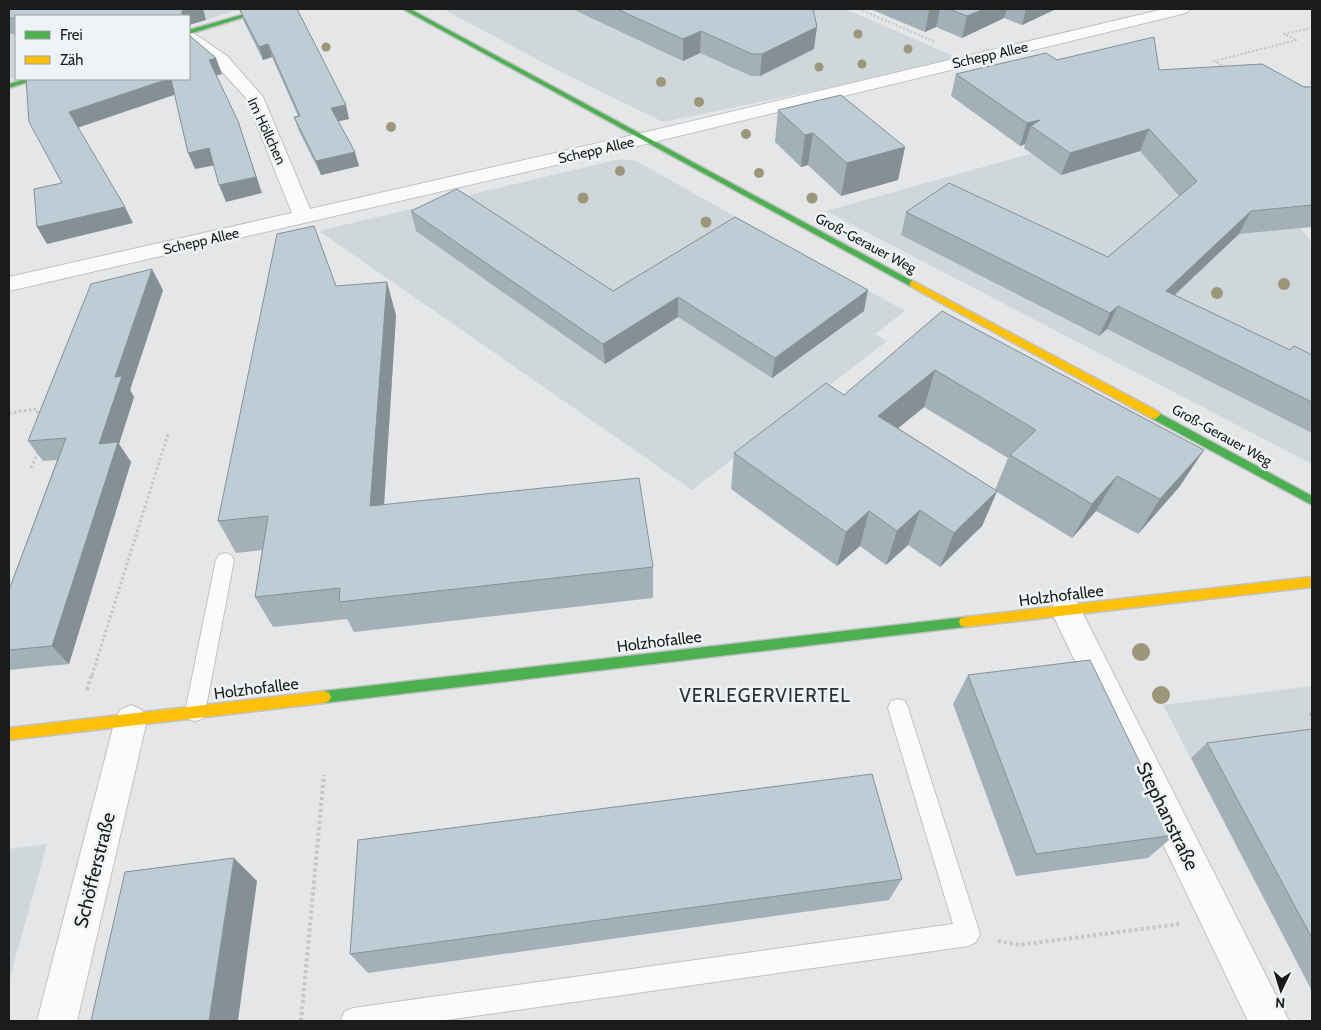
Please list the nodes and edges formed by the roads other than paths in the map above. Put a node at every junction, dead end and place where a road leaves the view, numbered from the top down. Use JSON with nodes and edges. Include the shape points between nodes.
{"nodes":[{"id":1,"x":268,"y":9,"type":"edge"},
{"id":2,"x":406,"y":9,"type":"edge"},
{"id":3,"x":1182,"y":9,"type":"edge"},
{"id":4,"x":190,"y":32,"type":"edge"},
{"id":5,"x":190,"y":37,"type":"edge"},
{"id":6,"x":30,"y":80,"type":"edge"},
{"id":7,"x":9,"y":86,"type":"edge"},
{"id":8,"x":642,"y":139,"type":"junction"},
{"id":9,"x":304,"y":218,"type":"junction"},
{"id":10,"x":9,"y":284,"type":"edge"},
{"id":11,"x":1312,"y":502,"type":"edge"},
{"id":12,"x":225,"y":560,"type":"edge"},
{"id":13,"x":1312,"y":582,"type":"edge"},
{"id":14,"x":1066,"y":610,"type":"junction"},
{"id":15,"x":898,"y":708,"type":"dead end"},
{"id":16,"x":195,"y":712,"type":"junction"},
{"id":17,"x":131,"y":720,"type":"junction"},
{"id":18,"x":9,"y":734,"type":"edge"},
{"id":19,"x":57,"y":1021,"type":"edge"},
{"id":20,"x":353,"y":1021,"type":"edge"},
{"id":21,"x":1268,"y":1021,"type":"edge"}],
"edges":[{"from":1,"to":4,"type":"main road"},
{"from":2,"to":8,"type":"main road","name":"Groß-Gerauer Weg"},
{"from":3,"to":8,"type":"street","name":"Schepp Allee"},
{"from":5,"to":9,"type":"street","name":"Im Höllchen","via":[[221,60],[254,97]]},
{"from":6,"to":7,"type":"main road"},
{"from":8,"to":9,"type":"street","name":"Schepp Allee"},
{"from":8,"to":11,"type":"main road","name":"Groß-Gerauer Weg"},
{"from":9,"to":10,"type":"street","name":"Schepp Allee"},
{"from":12,"to":16,"type":"lane"},
{"from":13,"to":14,"type":"main road","name":"Holzhofallee"},
{"from":14,"to":16,"type":"main road","name":"Holzhofallee"},
{"from":14,"to":21,"type":"street","name":"Stephanstraße"},
{"from":15,"to":20,"type":"lane","via":[[968,934]]},
{"from":16,"to":17,"type":"main road","name":"Holzhofallee"},
{"from":17,"to":18,"type":"main road","name":"Holzhofallee"},
{"from":17,"to":19,"type":"street","name":"Schöfferstraße"}]}
